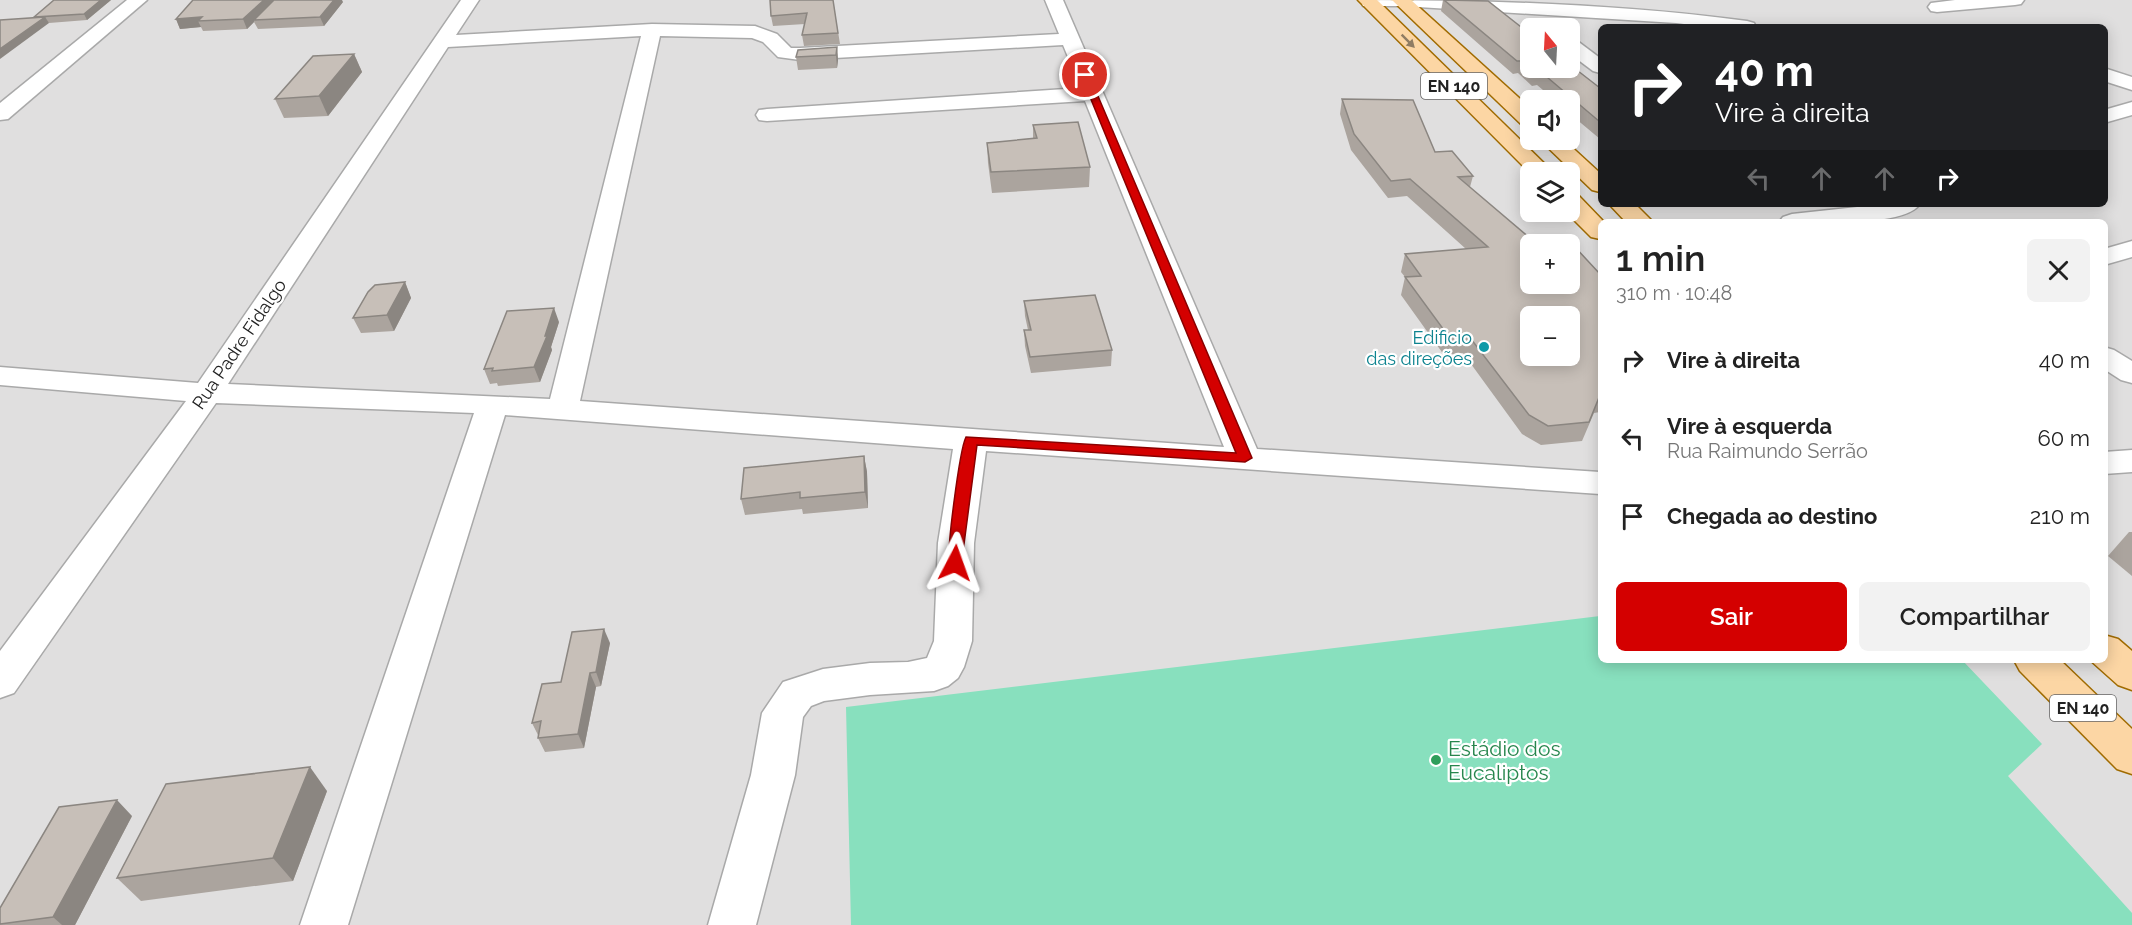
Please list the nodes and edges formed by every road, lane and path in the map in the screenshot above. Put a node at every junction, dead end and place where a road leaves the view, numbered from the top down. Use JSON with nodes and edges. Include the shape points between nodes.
{"nodes":[{"id":1,"x":138,"y":0,"type":"edge"},
{"id":2,"x":470,"y":0,"type":"edge"},
{"id":3,"x":1054,"y":0,"type":"edge"},
{"id":4,"x":1401,"y":0,"type":"edge"},
{"id":5,"x":2014,"y":0,"type":"edge"},
{"id":6,"x":1368,"y":1,"type":"edge"},
{"id":7,"x":1928,"y":4,"type":"edge"},
{"id":8,"x":1519,"y":7,"type":"junction"},
{"id":9,"x":1534,"y":18,"type":"edge"},
{"id":10,"x":1973,"y":23,"type":"dead end"},
{"id":11,"x":1726,"y":24,"type":"edge"},
{"id":12,"x":652,"y":30,"type":"junction"},
{"id":13,"x":1070,"y":39,"type":"junction"},
{"id":14,"x":441,"y":42,"type":"junction"},
{"id":15,"x":1580,"y":52,"type":"edge"},
{"id":16,"x":1598,"y":66,"type":"edge"},
{"id":17,"x":2108,"y":75,"type":"edge"},
{"id":18,"x":2132,"y":84,"type":"edge"},
{"id":19,"x":1501,"y":93,"type":"junction"},
{"id":20,"x":1092,"y":94,"type":"junction"},
{"id":21,"x":1463,"y":95,"type":"junction"},
{"id":22,"x":2132,"y":108,"type":"edge"},
{"id":23,"x":1520,"y":111,"type":"edge"},
{"id":24,"x":0,"y":114,"type":"edge"},
{"id":25,"x":767,"y":115,"type":"dead end"},
{"id":26,"x":2108,"y":116,"type":"edge"},
{"id":27,"x":1562,"y":150,"type":"edge"},
{"id":28,"x":1532,"y":162,"type":"edge"},
{"id":29,"x":1598,"y":183,"type":"edge"},
{"id":30,"x":1624,"y":207,"type":"edge"},
{"id":31,"x":1788,"y":207,"type":"edge"},
{"id":32,"x":1580,"y":211,"type":"edge"},
{"id":33,"x":1901,"y":212,"type":"edge"},
{"id":34,"x":1637,"y":219,"type":"edge"},
{"id":35,"x":1798,"y":219,"type":"edge"},
{"id":36,"x":1822,"y":219,"type":"edge"},
{"id":37,"x":1598,"y":230,"type":"edge"},
{"id":38,"x":2132,"y":249,"type":"edge"},
{"id":39,"x":2108,"y":255,"type":"edge"},
{"id":40,"x":2108,"y":359,"type":"edge"},
{"id":41,"x":2132,"y":374,"type":"edge"},
{"id":42,"x":0,"y":376,"type":"edge"},
{"id":43,"x":207,"y":393,"type":"junction"},
{"id":44,"x":493,"y":404,"type":"junction"},
{"id":45,"x":563,"y":409,"type":"junction"},
{"id":46,"x":971,"y":440,"type":"junction"},
{"id":47,"x":1245,"y":458,"type":"junction"},
{"id":48,"x":2132,"y":461,"type":"edge"},
{"id":49,"x":2108,"y":463,"type":"edge"},
{"id":50,"x":1598,"y":483,"type":"edge"},
{"id":51,"x":2108,"y":653,"type":"edge"},
{"id":52,"x":2037,"y":663,"type":"edge"},
{"id":53,"x":2132,"y":674,"type":"edge"},
{"id":54,"x":0,"y":682,"type":"edge"},
{"id":55,"x":2132,"y":756,"type":"edge"},
{"id":56,"x":324,"y":925,"type":"edge"},
{"id":57,"x":732,"y":925,"type":"edge"}],
"edges":[{"from":1,"to":24,"type":"street"},
{"from":2,"to":14,"type":"street","name":"Rua Padre Fidalgo"},
{"from":3,"to":13,"type":"street"},
{"from":4,"to":6,"type":"street"},
{"from":4,"to":8,"type":"street"},
{"from":4,"to":19,"type":"main road","number":"EN 140"},
{"from":5,"to":7,"type":"street"},
{"from":6,"to":21,"type":"main road","number":"EN 140","one_way":true},
{"from":7,"to":10,"type":"street"},
{"from":8,"to":9,"type":"street"},
{"from":8,"to":11,"type":"street"},
{"from":12,"to":13,"type":"street","via":[[755,32],[770,38],[785,53],[800,54]]},
{"from":12,"to":14,"type":"street"},
{"from":12,"to":45,"type":"street"},
{"from":13,"to":20,"type":"street"},
{"from":14,"to":43,"type":"street","name":"Rua Padre Fidalgo"},
{"from":15,"to":16,"type":"street"},
{"from":17,"to":18,"type":"street"},
{"from":19,"to":21,"type":"main road"},
{"from":19,"to":23,"type":"main road","number":"EN 140"},
{"from":20,"to":25,"type":"street"},
{"from":20,"to":47,"type":"street"},
{"from":21,"to":28,"type":"main road","number":"EN 140"},
{"from":22,"to":26,"type":"street"},
{"from":27,"to":29,"type":"main road"},
{"from":30,"to":34,"type":"main road"},
{"from":31,"to":35,"type":"street"},
{"from":32,"to":37,"type":"main road"},
{"from":33,"to":36,"type":"street"},
{"from":38,"to":39,"type":"street"},
{"from":40,"to":41,"type":"street"},
{"from":42,"to":43,"type":"street"},
{"from":43,"to":44,"type":"street"},
{"from":43,"to":54,"type":"street","name":"Rua Padre Fidalgo"},
{"from":44,"to":45,"type":"street"},
{"from":44,"to":56,"type":"street"},
{"from":45,"to":46,"type":"street"},
{"from":46,"to":47,"type":"street"},
{"from":46,"to":57,"type":"street","via":[[956,543],[953,641],[944,667],[934,675],[822,685],[796,694],[783,712],[773,775]]},
{"from":47,"to":50,"type":"street"},
{"from":48,"to":49,"type":"street"},
{"from":51,"to":53,"type":"main road","number":"EN 140"},
{"from":52,"to":55,"type":"main road","number":"EN 140"}]}
